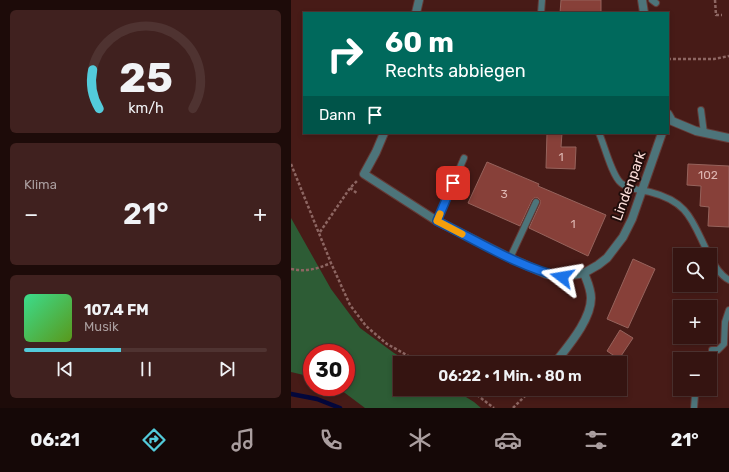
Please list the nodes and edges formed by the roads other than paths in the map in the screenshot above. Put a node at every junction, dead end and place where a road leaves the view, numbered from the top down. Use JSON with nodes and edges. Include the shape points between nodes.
{"nodes":[{"id":1,"x":419,"y":0,"type":"edge"},
{"id":2,"x":536,"y":0,"type":"edge"},
{"id":3,"x":542,"y":0,"type":"edge"},
{"id":4,"x":642,"y":0,"type":"edge"},
{"id":5,"x":416,"y":12,"type":"edge"},
{"id":6,"x":541,"y":12,"type":"edge"},
{"id":7,"x":644,"y":12,"type":"edge"},
{"id":8,"x":701,"y":110,"type":"dead end"},
{"id":9,"x":669,"y":121,"type":"edge"},
{"id":10,"x":704,"y":133,"type":"junction"},
{"id":11,"x":384,"y":134,"type":"edge"},
{"id":12,"x":599,"y":134,"type":"edge"},
{"id":13,"x":662,"y":134,"type":"edge"},
{"id":14,"x":729,"y":138,"type":"edge"},
{"id":15,"x":464,"y":158,"type":"dead end"},
{"id":16,"x":643,"y":191,"type":"junction"},
{"id":17,"x":537,"y":202,"type":"dead end"},
{"id":18,"x":437,"y":221,"type":"junction"},
{"id":19,"x":705,"y":248,"type":"edge"},
{"id":20,"x":510,"y":258,"type":"junction"},
{"id":21,"x":717,"y":269,"type":"edge"},
{"id":22,"x":584,"y":274,"type":"junction"},
{"id":23,"x":729,"y":280,"type":"edge"},
{"id":24,"x":729,"y":310,"type":"edge"},
{"id":25,"x":712,"y":352,"type":"edge"},
{"id":26,"x":560,"y":356,"type":"edge"},
{"id":27,"x":695,"y":396,"type":"edge"},
{"id":28,"x":694,"y":408,"type":"edge"}],
"edges":[{"from":1,"to":5,"type":"street"},
{"from":2,"to":3,"type":"lane"},
{"from":3,"to":6,"type":"lane"},
{"from":4,"to":7,"type":"street"},
{"from":8,"to":10,"type":"lane"},
{"from":9,"to":10,"type":"street"},
{"from":10,"to":14,"type":"street"},
{"from":11,"to":18,"type":"street","name":"Lindenpark","via":[[364,174]]},
{"from":12,"to":16,"type":"lane","via":[[609,163],[620,183]]},
{"from":13,"to":16,"type":"street","name":"Lindenpark"},
{"from":15,"to":18,"type":"lane"},
{"from":16,"to":19,"type":"lane","via":[[667,197],[679,204],[689,214]]},
{"from":16,"to":22,"type":"street","name":"Lindenpark","via":[[623,237],[607,258]]},
{"from":17,"to":20,"type":"lane"},
{"from":18,"to":20,"type":"street","name":"Lindenpark"},
{"from":20,"to":22,"type":"street","name":"Lindenpark","via":[[546,274],[562,277]]},
{"from":21,"to":23,"type":"lane"},
{"from":22,"to":26,"type":"street","via":[[590,290],[589,309],[574,338]]},
{"from":24,"to":25,"type":"lane","via":[[725,322],[724,344]]},
{"from":27,"to":28,"type":"lane"}]}
